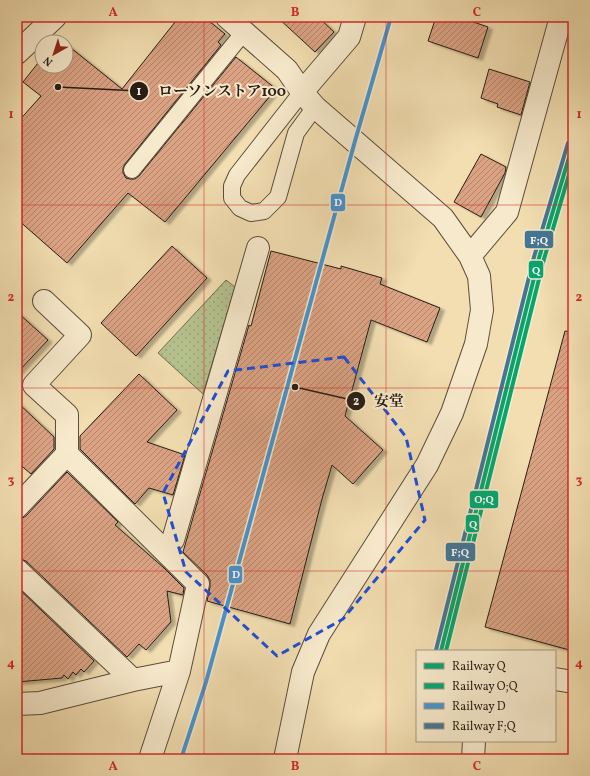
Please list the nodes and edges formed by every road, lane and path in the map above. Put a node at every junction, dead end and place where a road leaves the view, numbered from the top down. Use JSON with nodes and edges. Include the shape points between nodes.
{"nodes":[{"id":1,"x":55,"y":17,"type":"edge"},
{"id":2,"x":227,"y":17,"type":"edge"},
{"id":3,"x":355,"y":17,"type":"edge"},
{"id":4,"x":562,"y":17,"type":"edge"},
{"id":5,"x":244,"y":32,"type":"junction"},
{"id":6,"x":17,"y":53,"type":"edge"},
{"id":7,"x":308,"y":100,"type":"junction"},
{"id":8,"x":132,"y":170,"type":"dead end"},
{"id":9,"x":258,"y":248,"type":"dead end"},
{"id":10,"x":470,"y":256,"type":"junction"},
{"id":11,"x":44,"y":301,"type":"dead end"},
{"id":12,"x":67,"y":454,"type":"junction"},
{"id":13,"x":17,"y":507,"type":"edge"},
{"id":14,"x":173,"y":540,"type":"dead end"},
{"id":15,"x":17,"y":570,"type":"edge"},
{"id":16,"x":179,"y":671,"type":"junction"},
{"id":17,"x":556,"y":679,"type":"edge"},
{"id":18,"x":133,"y":680,"type":"junction"},
{"id":19,"x":573,"y":682,"type":"edge"},
{"id":20,"x":17,"y":704,"type":"edge"},
{"id":21,"x":474,"y":742,"type":"edge"},
{"id":22,"x":150,"y":759,"type":"edge"},
{"id":23,"x":285,"y":759,"type":"edge"},
{"id":24,"x":472,"y":759,"type":"edge"}],
"edges":[{"from":1,"to":6,"type":"street"},
{"from":2,"to":5,"type":"street"},
{"from":3,"to":7,"type":"street","via":[[349,37]]},
{"from":4,"to":10,"type":"street","via":[[507,212]]},
{"from":5,"to":7,"type":"street","via":[[287,70]]},
{"from":5,"to":8,"type":"lane"},
{"from":7,"to":7,"type":"lane","via":[[278,197],[264,211],[251,213],[240,208],[232,198],[232,186],[237,175]]},
{"from":7,"to":10,"type":"street","via":[[443,218]]},
{"from":9,"to":14,"type":"street"},
{"from":10,"to":23,"type":"street","via":[[479,276],[482,310],[476,344],[452,413],[427,465],[318,634],[303,672]]},
{"from":11,"to":12,"type":"street","via":[[80,335],[34,385],[67,416]]},
{"from":12,"to":13,"type":"street"},
{"from":12,"to":16,"type":"street","via":[[198,584]]},
{"from":15,"to":18,"type":"street"},
{"from":16,"to":18,"type":"street"},
{"from":16,"to":22,"type":"street"},
{"from":17,"to":19,"type":"street"},
{"from":18,"to":20,"type":"street","via":[[40,703]]},
{"from":21,"to":24,"type":"street"}]}
